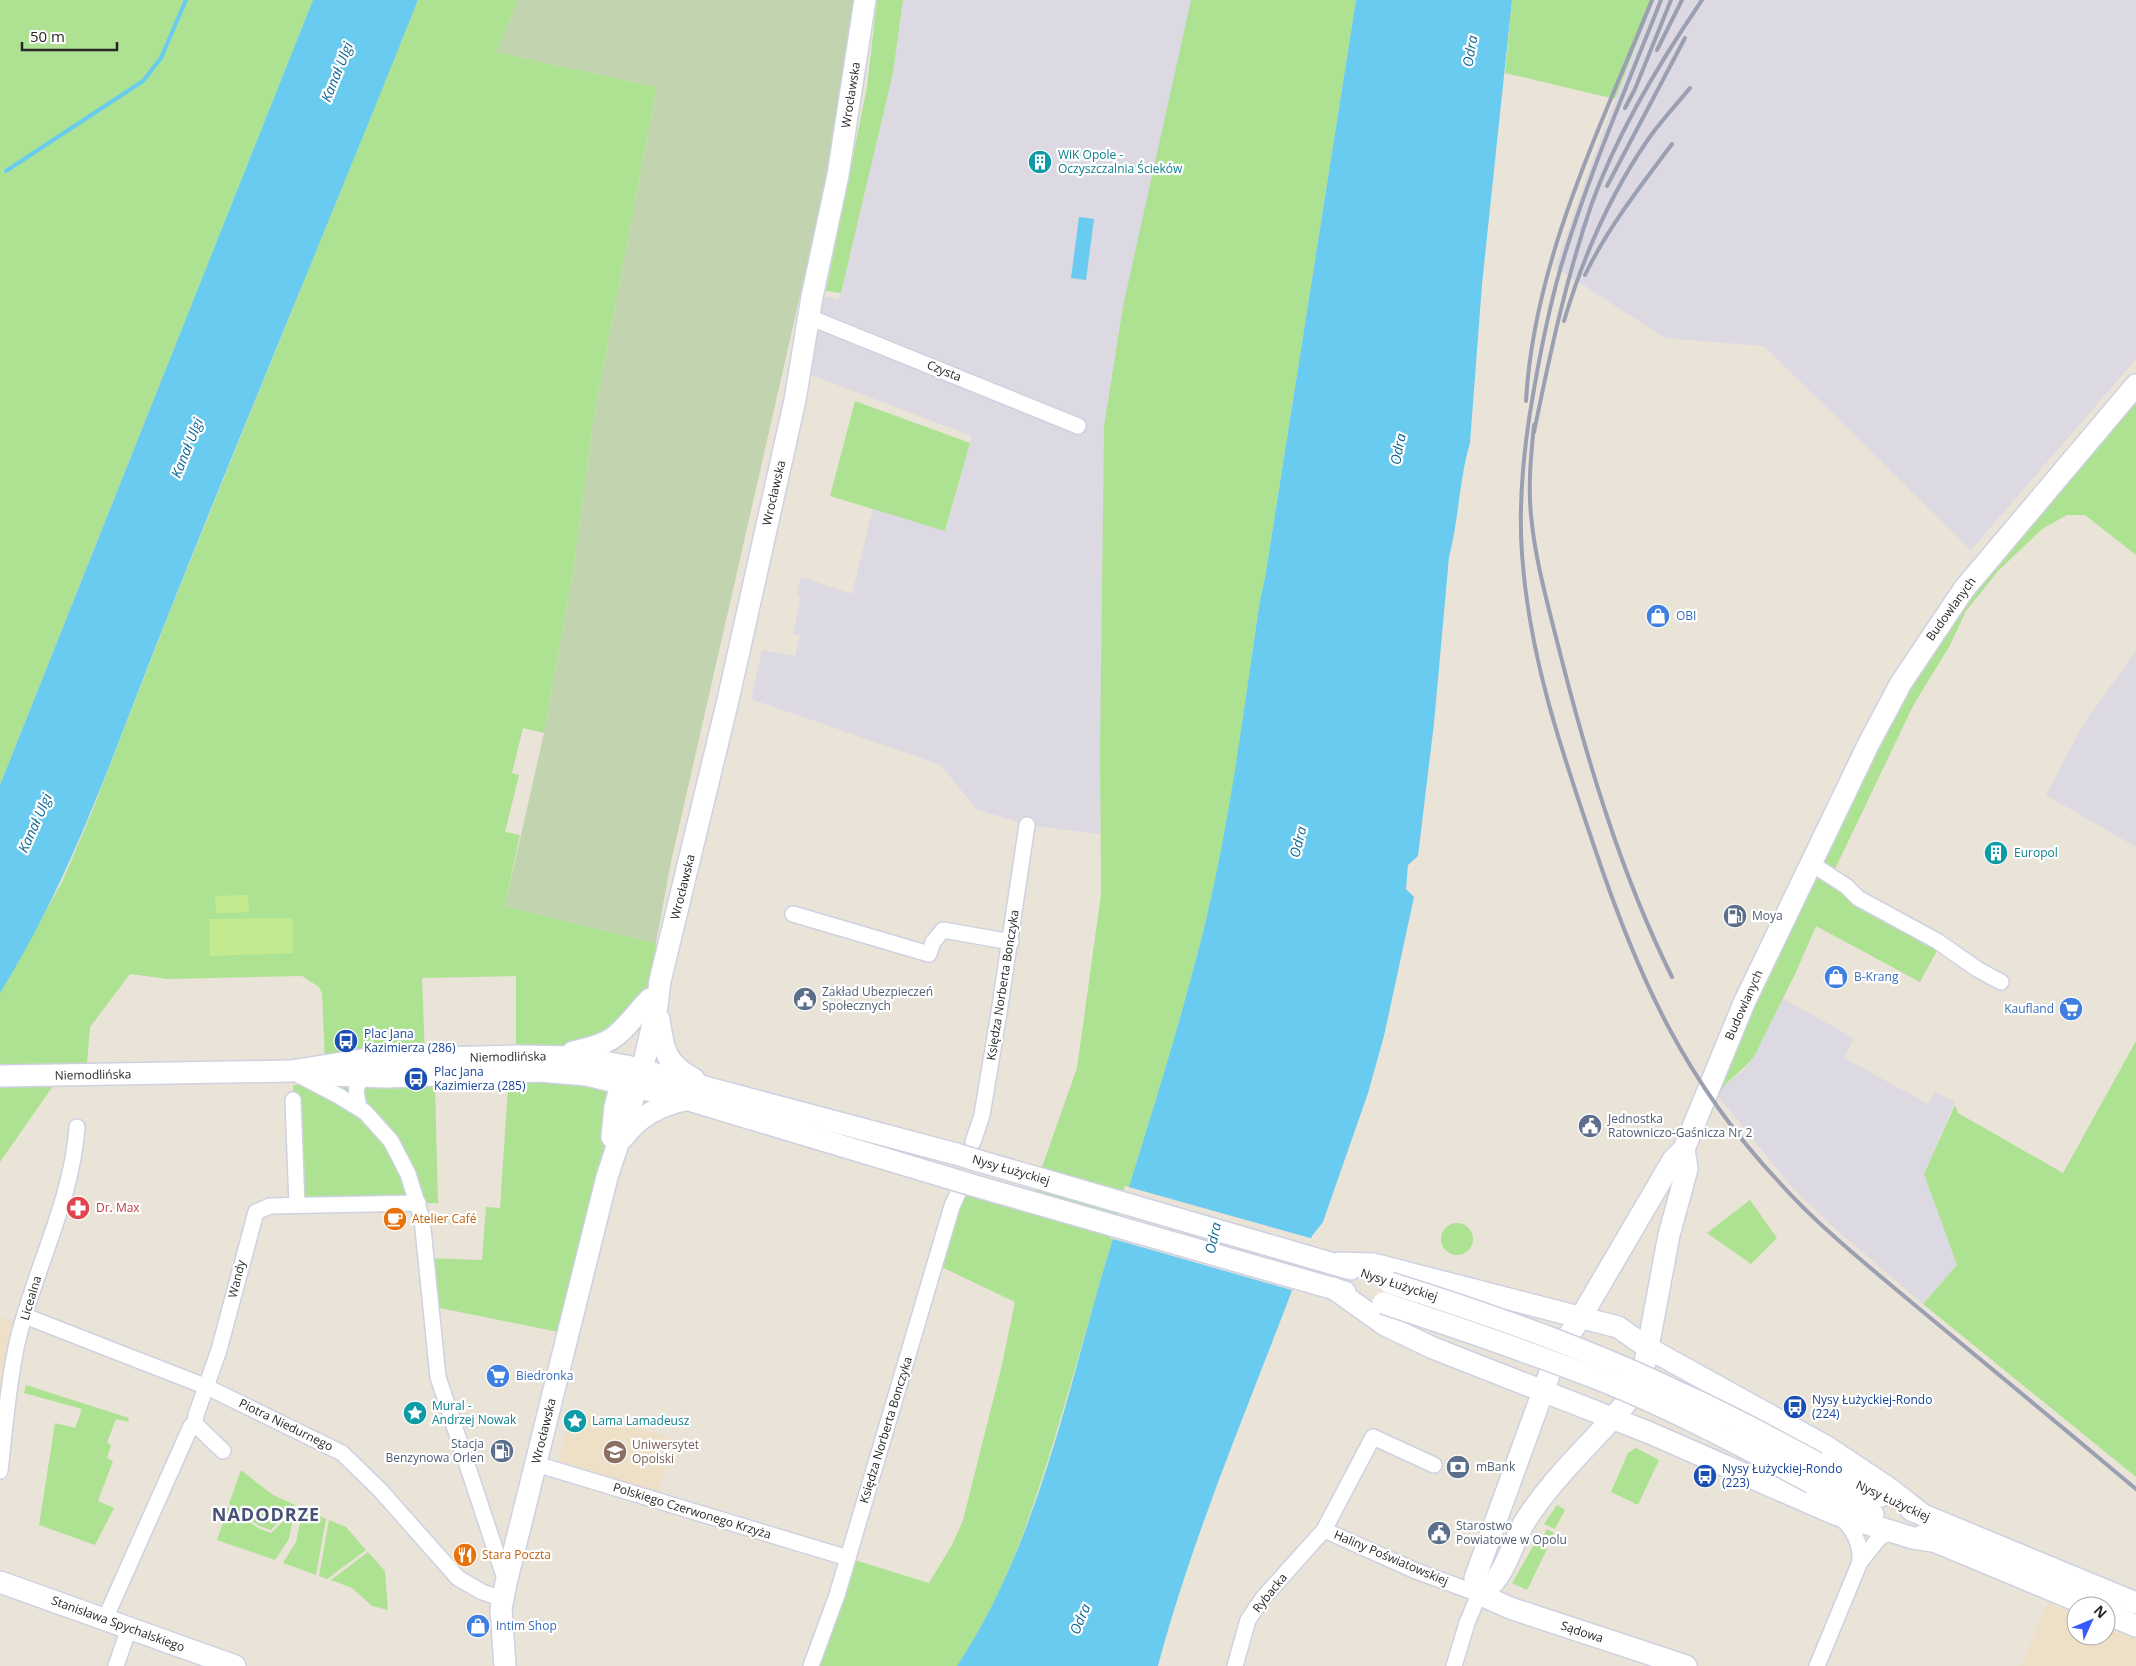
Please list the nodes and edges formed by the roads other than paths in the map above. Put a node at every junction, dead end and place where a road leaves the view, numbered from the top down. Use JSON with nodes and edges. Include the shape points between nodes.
{"nodes":[{"id":1,"x":865,"y":0,"type":"edge"},
{"id":2,"x":809,"y":317,"type":"junction"},
{"id":3,"x":2136,"y":385,"type":"edge"},
{"id":4,"x":1078,"y":426,"type":"dead end"},
{"id":5,"x":1027,"y":825,"type":"dead end"},
{"id":6,"x":1812,"y":864,"type":"junction"},
{"id":7,"x":793,"y":914,"type":"dead end"},
{"id":8,"x":1011,"y":942,"type":"junction"},
{"id":9,"x":2001,"y":982,"type":"dead end"},
{"id":10,"x":656,"y":995,"type":"junction"},
{"id":11,"x":555,"y":1056,"type":"junction"},
{"id":12,"x":295,"y":1071,"type":"junction"},
{"id":13,"x":0,"y":1076,"type":"edge"},
{"id":14,"x":363,"y":1076,"type":"junction"},
{"id":15,"x":631,"y":1077,"type":"junction"},
{"id":16,"x":719,"y":1091,"type":"junction"},
{"id":17,"x":293,"y":1100,"type":"dead end"},
{"id":18,"x":689,"y":1100,"type":"junction"},
{"id":19,"x":359,"y":1107,"type":"junction"},
{"id":20,"x":77,"y":1127,"type":"dead end"},
{"id":21,"x":619,"y":1144,"type":"junction"},
{"id":22,"x":1684,"y":1149,"type":"junction"},
{"id":23,"x":970,"y":1152,"type":"junction"},
{"id":24,"x":607,"y":1177,"type":"junction"},
{"id":25,"x":960,"y":1185,"type":"junction"},
{"id":26,"x":418,"y":1203,"type":"junction"},
{"id":27,"x":297,"y":1205,"type":"junction"},
{"id":28,"x":1372,"y":1270,"type":"junction"},
{"id":29,"x":1333,"y":1288,"type":"junction"},
{"id":30,"x":25,"y":1316,"type":"junction"},
{"id":31,"x":1581,"y":1318,"type":"junction"},
{"id":32,"x":1648,"y":1348,"type":"junction"},
{"id":33,"x":207,"y":1387,"type":"junction"},
{"id":34,"x":1542,"y":1389,"type":"junction"},
{"id":35,"x":1613,"y":1418,"type":"junction"},
{"id":36,"x":194,"y":1424,"type":"junction"},
{"id":37,"x":223,"y":1451,"type":"dead end"},
{"id":38,"x":536,"y":1464,"type":"junction"},
{"id":39,"x":1434,"y":1465,"type":"dead end"},
{"id":40,"x":0,"y":1471,"type":"edge"},
{"id":41,"x":1814,"y":1473,"type":"junction"},
{"id":42,"x":1835,"y":1514,"type":"junction"},
{"id":43,"x":1923,"y":1515,"type":"junction"},
{"id":44,"x":1324,"y":1530,"type":"junction"},
{"id":45,"x":1892,"y":1531,"type":"junction"},
{"id":46,"x":1933,"y":1541,"type":"junction"},
{"id":47,"x":848,"y":1558,"type":"junction"},
{"id":48,"x":1860,"y":1562,"type":"junction"},
{"id":49,"x":0,"y":1582,"type":"edge"},
{"id":50,"x":505,"y":1591,"type":"junction"},
{"id":51,"x":1479,"y":1594,"type":"junction"},
{"id":52,"x":2066,"y":1596,"type":"edge"},
{"id":53,"x":2136,"y":1603,"type":"edge"},
{"id":54,"x":2116,"y":1617,"type":"edge"},
{"id":55,"x":104,"y":1620,"type":"junction"},
{"id":56,"x":2136,"y":1626,"type":"edge"},
{"id":57,"x":129,"y":1628,"type":"junction"},
{"id":58,"x":116,"y":1666,"type":"edge"},
{"id":59,"x":235,"y":1666,"type":"edge"},
{"id":60,"x":505,"y":1666,"type":"edge"},
{"id":61,"x":811,"y":1666,"type":"edge"},
{"id":62,"x":1235,"y":1666,"type":"edge"},
{"id":63,"x":1454,"y":1666,"type":"edge"},
{"id":64,"x":1686,"y":1666,"type":"edge"},
{"id":65,"x":1818,"y":1666,"type":"edge"}],
"edges":[{"from":1,"to":2,"type":"main road","name":"Wrocławska","via":[[838,175]]},
{"from":2,"to":4,"type":"street","name":"Czysta"},
{"from":2,"to":10,"type":"main road","name":"Wrocławska","via":[[795,400],[730,691]]},
{"from":3,"to":6,"type":"main road","name":"Budowlanych","via":[[1998,548],[1926,642],[1869,743]]},
{"from":5,"to":8,"type":"street","name":"Księdza Norberta Bonczyka"},
{"from":6,"to":9,"type":"street","via":[[1840,881],[1858,898],[1937,941]]},
{"from":6,"to":22,"type":"main road","name":"Budowlanych","via":[[1744,1003]]},
{"from":7,"to":8,"type":"street","via":[[929,954],[933,942],[943,930]]},
{"from":8,"to":23,"type":"street","name":"Księdza Norberta Bonczyka","via":[[982,1115]]},
{"from":10,"to":11,"type":"main road","via":[[612,1040],[594,1048]]},
{"from":10,"to":15,"type":"main road","name":"Wrocławska"},
{"from":10,"to":16,"type":"main road","via":[[664,1050],[670,1062],[683,1073]]},
{"from":11,"to":12,"type":"main road","name":"Niemodlińska","via":[[361,1060]]},
{"from":11,"to":15,"type":"main road","name":"Niemodlińska","via":[[597,1060]]},
{"from":12,"to":13,"type":"main road","name":"Niemodlińska"},
{"from":12,"to":14,"type":"main road","name":"Niemodlińska"},
{"from":12,"to":19,"type":"street"},
{"from":14,"to":15,"type":"main road","name":"Niemodlińska","via":[[562,1072]]},
{"from":14,"to":19,"type":"street","via":[[356,1084]]},
{"from":15,"to":16,"type":"main road","name":"Nysy Łużyckiej"},
{"from":15,"to":18,"type":"main road","name":"Nysy Łużyckiej"},
{"from":15,"to":21,"type":"main road","name":"Wrocławska"},
{"from":15,"to":24,"type":"main road","name":"Wrocławska","via":[[615,1108]]},
{"from":16,"to":23,"type":"main road","name":"Nysy Łużyckiej"},
{"from":17,"to":27,"type":"street"},
{"from":18,"to":21,"type":"main road","via":[[663,1106],[644,1116]]},
{"from":18,"to":25,"type":"main road","name":"Nysy Łużyckiej"},
{"from":19,"to":26,"type":"street","via":[[391,1142],[408,1174]]},
{"from":20,"to":30,"type":"street","name":"Licealna","via":[[67,1184]]},
{"from":21,"to":24,"type":"main road","name":"Wrocławska"},
{"from":22,"to":31,"type":"main road","name":"Budowlanych","via":[[1672,1160]]},
{"from":22,"to":32,"type":"main road","name":"Budowlanych","via":[[1687,1169],[1669,1236]]},
{"from":23,"to":28,"type":"main road","name":"Nysy Łużyckiej","via":[[1035,1177]]},
{"from":24,"to":38,"type":"main road","name":"Wrocławska"},
{"from":25,"to":29,"type":"main road","name":"Nysy Łużyckiej","via":[[1037,1203]]},
{"from":25,"to":47,"type":"street","name":"Księdza Norberta Bonczyka"},
{"from":26,"to":27,"type":"street","name":"Wandy"},
{"from":26,"to":50,"type":"street","via":[[438,1376]]},
{"from":27,"to":33,"type":"street","name":"Wandy","via":[[262,1208],[252,1219]]},
{"from":28,"to":31,"type":"main road"},
{"from":28,"to":41,"type":"main road","name":"Nysy Łużyckiej","bridge":true,"via":[[1390,1283],[1467,1307],[1619,1366],[1706,1406]]},
{"from":29,"to":34,"type":"main road","via":[[1385,1325],[1407,1336]]},
{"from":29,"to":41,"type":"main road","name":"Nysy Łużyckiej","bridge":true,"via":[[1508,1345],[1602,1381]]},
{"from":30,"to":33,"type":"street","name":"Piotra Niedurnego"},
{"from":30,"to":40,"type":"street","name":"Licealna","via":[[13,1364]]},
{"from":31,"to":32,"type":"main road","via":[[1618,1328]]},
{"from":31,"to":34,"type":"main road","name":"Budowlanych","via":[[1557,1353]]},
{"from":32,"to":35,"type":"main road","name":"Budowlanych","via":[[1636,1385]]},
{"from":32,"to":43,"type":"main road","via":[[1827,1447]]},
{"from":33,"to":36,"type":"street","name":"Wandy"},
{"from":33,"to":50,"type":"street","name":"Piotra Niedurnego","via":[[342,1453],[380,1490],[448,1568],[482,1592]]},
{"from":34,"to":35,"type":"main road"},
{"from":34,"to":51,"type":"main road","name":"Budowlanych","via":[[1475,1578]]},
{"from":35,"to":42,"type":"main road"},
{"from":35,"to":51,"type":"main road","name":"Budowlanych","via":[[1544,1493],[1523,1525],[1499,1574],[1491,1586]]},
{"from":36,"to":37,"type":"street"},
{"from":36,"to":55,"type":"street","name":"Wandy"},
{"from":38,"to":47,"type":"street","name":"Polskiego Czerwonego Krzyża"},
{"from":38,"to":50,"type":"main road","name":"Wrocławska"},
{"from":39,"to":44,"type":"street","name":"Haliny Poświatowskiej","via":[[1373,1437]]},
{"from":41,"to":43,"type":"main road","name":"Nysy Łużyckiej"},
{"from":41,"to":46,"type":"main road","name":"Nysy Łużyckiej","via":[[1854,1506]]},
{"from":42,"to":45,"type":"main road"},
{"from":42,"to":48,"type":"street","via":[[1855,1534]]},
{"from":43,"to":53,"type":"main road","name":"Nysy Łużyckiej"},
{"from":44,"to":51,"type":"street","name":"Haliny Poświatowskiej","via":[[1416,1571]]},
{"from":44,"to":62,"type":"street","name":"Rybacka","via":[[1263,1598],[1248,1620]]},
{"from":45,"to":46,"type":"main road"},
{"from":45,"to":48,"type":"street","via":[[1879,1538]]},
{"from":46,"to":52,"type":"main road","name":"Nysy Łużyckiej"},
{"from":47,"to":61,"type":"street","name":"Księdza Norberta Bonczyka"},
{"from":48,"to":65,"type":"street"},
{"from":49,"to":55,"type":"main road","name":"Stanisława Spychalskiego"},
{"from":50,"to":60,"type":"main road","name":"Wrocławska","via":[[502,1609]]},
{"from":51,"to":63,"type":"street"},
{"from":51,"to":64,"type":"main road","name":"Sądowa","via":[[1510,1608]]},
{"from":54,"to":56,"type":"main road"},
{"from":55,"to":57,"type":"main road","name":"Stanisława Spychalskiego"},
{"from":57,"to":58,"type":"street"},
{"from":57,"to":59,"type":"main road","name":"Stanisława Spychalskiego"}]}
